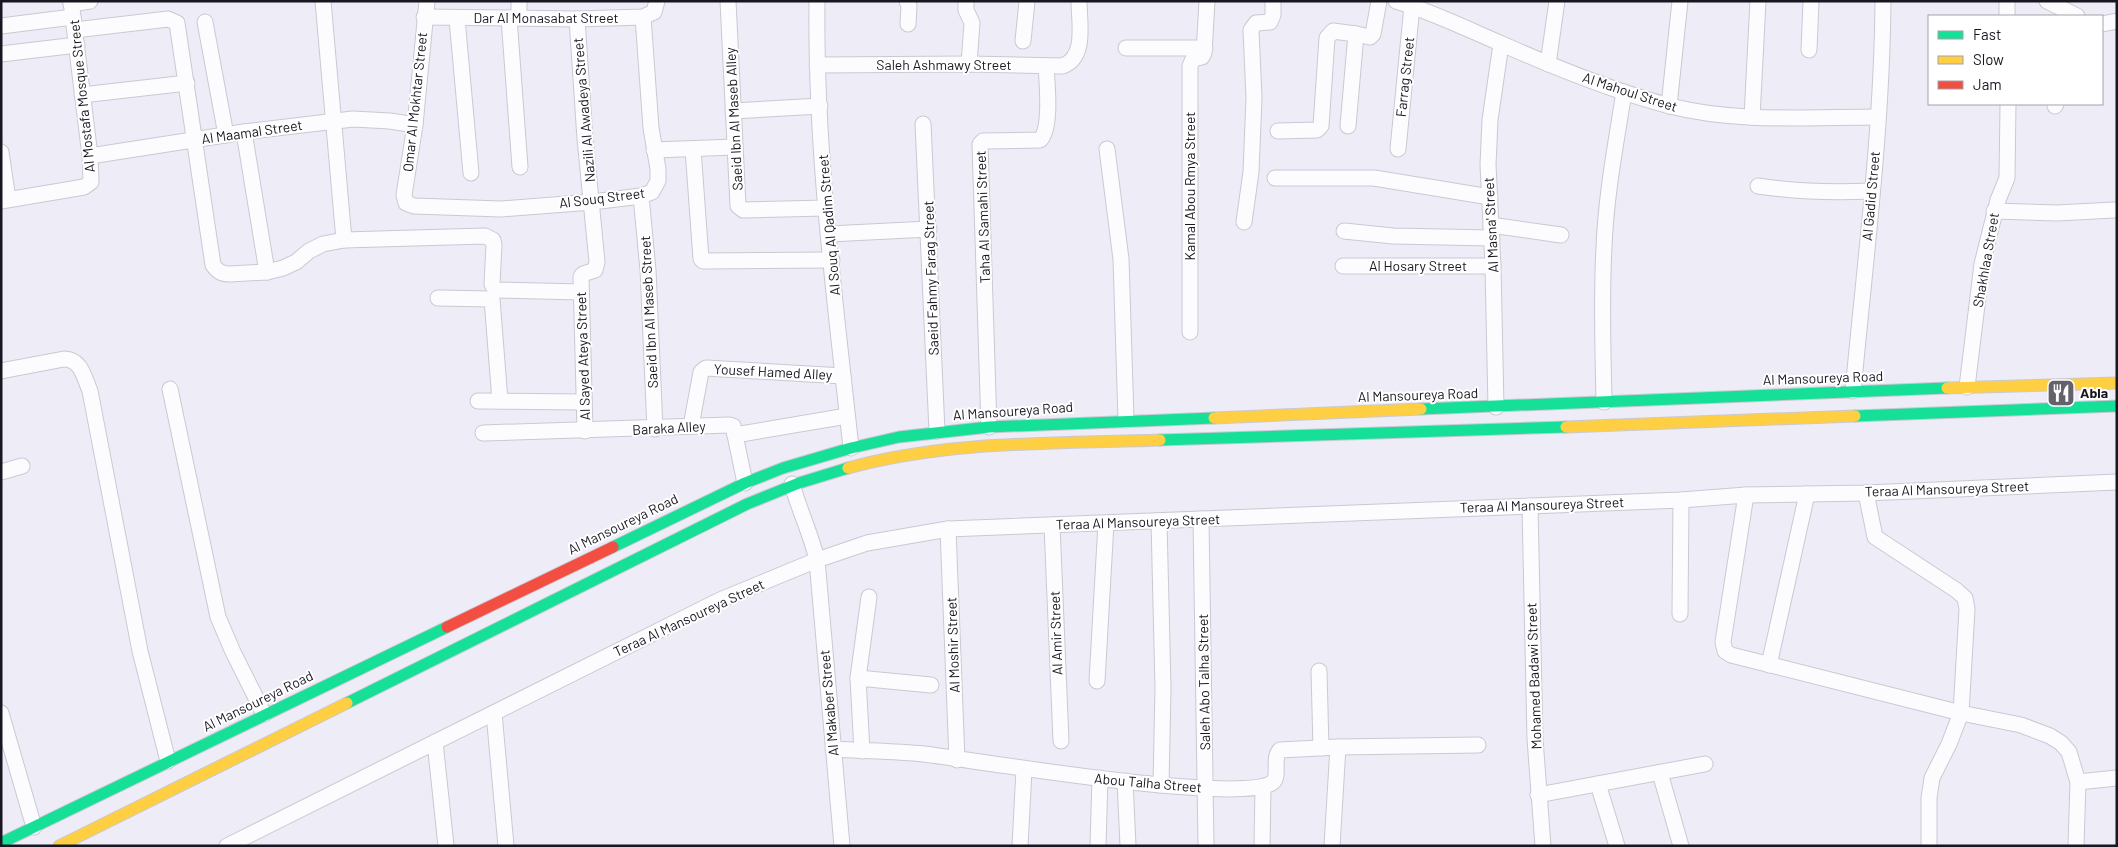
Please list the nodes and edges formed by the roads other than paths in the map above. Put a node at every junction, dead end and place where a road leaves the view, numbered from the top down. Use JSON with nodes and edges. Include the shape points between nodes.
{"nodes":[{"id":1,"x":90,"y":1,"type":"edge"},
{"id":2,"x":323,"y":1,"type":"edge"},
{"id":3,"x":427,"y":1,"type":"edge"},
{"id":4,"x":518,"y":1,"type":"edge"},
{"id":5,"x":658,"y":1,"type":"edge"},
{"id":6,"x":728,"y":1,"type":"edge"},
{"id":7,"x":817,"y":1,"type":"edge"},
{"id":8,"x":906,"y":1,"type":"edge"},
{"id":9,"x":966,"y":1,"type":"edge"},
{"id":10,"x":1027,"y":1,"type":"edge"},
{"id":11,"x":1079,"y":1,"type":"edge"},
{"id":12,"x":1207,"y":1,"type":"edge"},
{"id":13,"x":1273,"y":1,"type":"edge"},
{"id":14,"x":1379,"y":1,"type":"edge"},
{"id":15,"x":1396,"y":1,"type":"edge"},
{"id":16,"x":1557,"y":1,"type":"edge"},
{"id":17,"x":1680,"y":1,"type":"edge"},
{"id":18,"x":1758,"y":1,"type":"edge"},
{"id":19,"x":1812,"y":1,"type":"edge"},
{"id":20,"x":1883,"y":1,"type":"edge"},
{"id":21,"x":2007,"y":1,"type":"edge"},
{"id":22,"x":2053,"y":3,"type":"edge"},
{"id":23,"x":1416,"y":5,"type":"edge"},
{"id":24,"x":72,"y":13,"type":"edge"},
{"id":25,"x":2007,"y":15,"type":"edge"},
{"id":26,"x":2072,"y":15,"type":"edge"},
{"id":27,"x":424,"y":17,"type":"junction"},
{"id":28,"x":643,"y":17,"type":"junction"},
{"id":29,"x":514,"y":18,"type":"junction"},
{"id":30,"x":458,"y":19,"type":"junction"},
{"id":31,"x":577,"y":19,"type":"junction"},
{"id":32,"x":2117,"y":21,"type":"edge"},
{"id":33,"x":205,"y":22,"type":"dead end"},
{"id":34,"x":908,"y":24,"type":"dead end"},
{"id":35,"x":2103,"y":24,"type":"edge"},
{"id":36,"x":1,"y":26,"type":"edge"},
{"id":37,"x":1356,"y":34,"type":"junction"},
{"id":38,"x":1023,"y":41,"type":"dead end"},
{"id":39,"x":1501,"y":44,"type":"junction"},
{"id":40,"x":76,"y":45,"type":"junction"},
{"id":41,"x":1126,"y":48,"type":"dead end"},
{"id":42,"x":1205,"y":48,"type":"junction"},
{"id":43,"x":1809,"y":50,"type":"dead end"},
{"id":44,"x":1,"y":54,"type":"edge"},
{"id":45,"x":969,"y":64,"type":"junction"},
{"id":46,"x":1548,"y":64,"type":"junction"},
{"id":47,"x":817,"y":65,"type":"junction"},
{"id":48,"x":1046,"y":66,"type":"junction"},
{"id":49,"x":187,"y":84,"type":"junction"},
{"id":50,"x":1624,"y":92,"type":"junction"},
{"id":51,"x":82,"y":94,"type":"junction"},
{"id":52,"x":2008,"y":105,"type":"edge"},
{"id":53,"x":820,"y":106,"type":"junction"},
{"id":54,"x":1669,"y":106,"type":"junction"},
{"id":55,"x":733,"y":111,"type":"junction"},
{"id":56,"x":1752,"y":117,"type":"junction"},
{"id":57,"x":1878,"y":117,"type":"junction"},
{"id":58,"x":334,"y":121,"type":"junction"},
{"id":59,"x":923,"y":124,"type":"dead end"},
{"id":60,"x":415,"y":125,"type":"junction"},
{"id":61,"x":1348,"y":126,"type":"dead end"},
{"id":62,"x":1278,"y":131,"type":"dead end"},
{"id":63,"x":244,"y":132,"type":"junction"},
{"id":64,"x":226,"y":135,"type":"junction"},
{"id":65,"x":195,"y":140,"type":"junction"},
{"id":66,"x":735,"y":147,"type":"junction"},
{"id":67,"x":693,"y":148,"type":"junction"},
{"id":68,"x":1107,"y":149,"type":"dead end"},
{"id":69,"x":1398,"y":149,"type":"dead end"},
{"id":70,"x":654,"y":150,"type":"junction"},
{"id":71,"x":1,"y":152,"type":"edge"},
{"id":72,"x":90,"y":156,"type":"junction"},
{"id":73,"x":520,"y":167,"type":"dead end"},
{"id":74,"x":471,"y":173,"type":"dead end"},
{"id":75,"x":1275,"y":178,"type":"dead end"},
{"id":76,"x":1758,"y":186,"type":"dead end"},
{"id":77,"x":1872,"y":191,"type":"junction"},
{"id":78,"x":641,"y":196,"type":"junction"},
{"id":79,"x":1490,"y":197,"type":"junction"},
{"id":80,"x":5,"y":200,"type":"edge"},
{"id":81,"x":592,"y":202,"type":"junction"},
{"id":82,"x":406,"y":203,"type":"joint"},
{"id":83,"x":826,"y":208,"type":"junction"},
{"id":84,"x":2114,"y":210,"type":"dead end"},
{"id":85,"x":1994,"y":211,"type":"junction"},
{"id":86,"x":1244,"y":222,"type":"dead end"},
{"id":87,"x":929,"y":229,"type":"junction"},
{"id":88,"x":1344,"y":231,"type":"dead end"},
{"id":89,"x":1492,"y":231,"type":"junction"},
{"id":90,"x":829,"y":234,"type":"junction"},
{"id":91,"x":1561,"y":235,"type":"dead end"},
{"id":92,"x":344,"y":240,"type":"junction"},
{"id":93,"x":832,"y":260,"type":"junction"},
{"id":94,"x":1343,"y":266,"type":"dead end"},
{"id":95,"x":1493,"y":266,"type":"junction"},
{"id":96,"x":266,"y":272,"type":"junction"},
{"id":97,"x":581,"y":292,"type":"junction"},
{"id":98,"x":438,"y":298,"type":"dead end"},
{"id":99,"x":1190,"y":332,"type":"dead end"},
{"id":100,"x":1,"y":371,"type":"edge"},
{"id":101,"x":843,"y":376,"type":"junction"},
{"id":102,"x":2117,"y":384,"type":"edge"},
{"id":103,"x":1967,"y":387,"type":"junction"},
{"id":104,"x":170,"y":389,"type":"dead end"},
{"id":105,"x":1853,"y":391,"type":"junction"},
{"id":106,"x":478,"y":401,"type":"dead end"},
{"id":107,"x":500,"y":401,"type":"junction"},
{"id":108,"x":584,"y":402,"type":"junction"},
{"id":109,"x":1604,"y":402,"type":"junction"},
{"id":110,"x":2117,"y":406,"type":"edge"},
{"id":111,"x":1496,"y":407,"type":"junction"},
{"id":112,"x":1292,"y":415,"type":"junction"},
{"id":113,"x":847,"y":416,"type":"junction"},
{"id":114,"x":1126,"y":420,"type":"junction"},
{"id":115,"x":691,"y":426,"type":"junction"},
{"id":116,"x":989,"y":427,"type":"junction"},
{"id":117,"x":655,"y":429,"type":"junction"},
{"id":118,"x":585,"y":431,"type":"junction"},
{"id":119,"x":937,"y":431,"type":"junction"},
{"id":120,"x":484,"y":434,"type":"dead end"},
{"id":121,"x":736,"y":435,"type":"junction"},
{"id":122,"x":1292,"y":437,"type":"junction"},
{"id":123,"x":851,"y":448,"type":"junction"},
{"id":124,"x":22,"y":466,"type":"dead end"},
{"id":125,"x":1,"y":472,"type":"edge"},
{"id":126,"x":2117,"y":482,"type":"edge"},
{"id":127,"x":745,"y":483,"type":"junction"},
{"id":128,"x":792,"y":484,"type":"junction"},
{"id":129,"x":1866,"y":493,"type":"junction"},
{"id":130,"x":1806,"y":494,"type":"junction"},
{"id":131,"x":1746,"y":495,"type":"junction"},
{"id":132,"x":1681,"y":500,"type":"junction"},
{"id":133,"x":1530,"y":506,"type":"junction"},
{"id":134,"x":1201,"y":519,"type":"junction"},
{"id":135,"x":1159,"y":521,"type":"junction"},
{"id":136,"x":1106,"y":523,"type":"junction"},
{"id":137,"x":1052,"y":525,"type":"junction"},
{"id":138,"x":948,"y":530,"type":"junction"},
{"id":139,"x":816,"y":554,"type":"junction"},
{"id":140,"x":869,"y":597,"type":"dead end"},
{"id":141,"x":1680,"y":614,"type":"dead end"},
{"id":142,"x":1769,"y":664,"type":"junction"},
{"id":143,"x":1319,"y":671,"type":"dead end"},
{"id":144,"x":858,"y":678,"type":"junction"},
{"id":145,"x":1098,"y":681,"type":"dead end"},
{"id":146,"x":931,"y":685,"type":"dead end"},
{"id":147,"x":1,"y":713,"type":"edge"},
{"id":148,"x":494,"y":713,"type":"junction"},
{"id":149,"x":1961,"y":713,"type":"junction"},
{"id":150,"x":264,"y":714,"type":"junction"},
{"id":151,"x":1061,"y":741,"type":"dead end"},
{"id":152,"x":435,"y":742,"type":"junction"},
{"id":153,"x":1478,"y":745,"type":"dead end"},
{"id":154,"x":1338,"y":747,"type":"junction"},
{"id":155,"x":1321,"y":748,"type":"junction"},
{"id":156,"x":833,"y":749,"type":"junction"},
{"id":157,"x":862,"y":751,"type":"junction"},
{"id":158,"x":957,"y":760,"type":"junction"},
{"id":159,"x":168,"y":761,"type":"junction"},
{"id":160,"x":1705,"y":764,"type":"dead end"},
{"id":161,"x":1024,"y":770,"type":"junction"},
{"id":162,"x":1660,"y":773,"type":"junction"},
{"id":163,"x":1100,"y":778,"type":"junction"},
{"id":164,"x":2117,"y":778,"type":"edge"},
{"id":165,"x":1125,"y":781,"type":"junction"},
{"id":166,"x":157,"y":782,"type":"junction"},
{"id":167,"x":2078,"y":782,"type":"junction"},
{"id":168,"x":1598,"y":784,"type":"junction"},
{"id":169,"x":1161,"y":785,"type":"junction"},
{"id":170,"x":1263,"y":787,"type":"junction"},
{"id":171,"x":1206,"y":788,"type":"junction"},
{"id":172,"x":1538,"y":795,"type":"junction"},
{"id":173,"x":34,"y":827,"type":"junction"},
{"id":174,"x":1,"y":843,"type":"edge"},
{"id":175,"x":59,"y":846,"type":"edge"},
{"id":176,"x":228,"y":846,"type":"edge"},
{"id":177,"x":446,"y":846,"type":"edge"},
{"id":178,"x":506,"y":846,"type":"edge"},
{"id":179,"x":842,"y":846,"type":"edge"},
{"id":180,"x":1020,"y":846,"type":"edge"},
{"id":181,"x":1098,"y":846,"type":"edge"},
{"id":182,"x":1128,"y":846,"type":"edge"},
{"id":183,"x":1206,"y":846,"type":"edge"},
{"id":184,"x":1262,"y":846,"type":"edge"},
{"id":185,"x":1332,"y":846,"type":"edge"},
{"id":186,"x":1543,"y":846,"type":"edge"},
{"id":187,"x":1617,"y":846,"type":"edge"},
{"id":188,"x":1681,"y":846,"type":"edge"},
{"id":189,"x":1929,"y":846,"type":"edge"},
{"id":190,"x":2076,"y":846,"type":"edge"}],
"edges":[{"from":1,"to":24,"type":"street"},
{"from":2,"to":58,"type":"street"},
{"from":3,"to":27,"type":"street","name":"Omar Al Mokhtar Street"},
{"from":4,"to":29,"type":"street"},
{"from":5,"to":28,"type":"street","via":[[654,12]]},
{"from":6,"to":55,"type":"street","name":"Saeid Ibn Al Maseb Alley"},
{"from":7,"to":47,"type":"street","name":"Al Souq Al Qadim Street"},
{"from":8,"to":34,"type":"street","via":[[909,6]]},
{"from":9,"to":45,"type":"street","via":[[972,23]]},
{"from":10,"to":38,"type":"street"},
{"from":11,"to":48,"type":"street","name":"Saleh Ashmawy Street","via":[[1080,40],[1077,52],[1071,62],[1062,66]]},
{"from":12,"to":42,"type":"street"},
{"from":13,"to":86,"type":"street","via":[[1270,22],[1256,23],[1251,30],[1254,107],[1251,172]]},
{"from":14,"to":37,"type":"street","via":[[1373,34],[1370,37]]},
{"from":15,"to":23,"type":"street","name":"Al Mahoul Street"},
{"from":16,"to":46,"type":"street"},
{"from":17,"to":54,"type":"street"},
{"from":18,"to":56,"type":"street"},
{"from":19,"to":43,"type":"street"},
{"from":20,"to":57,"type":"street","name":"Al Gadid Street"},
{"from":21,"to":25,"type":"street"},
{"from":22,"to":26,"type":"street"},
{"from":23,"to":39,"type":"street","name":"Al Mahoul Street"},
{"from":23,"to":69,"type":"street","name":"Farrag Street"},
{"from":24,"to":36,"type":"street"},
{"from":24,"to":40,"type":"street","name":"Al Mostafa Mosque Street"},
{"from":24,"to":49,"type":"street","via":[[174,21],[178,26]]},
{"from":27,"to":30,"type":"street","name":"Dar Al Monasabat Street"},
{"from":27,"to":60,"type":"street","name":"Omar Al Mokhtar Street"},
{"from":28,"to":31,"type":"street","name":"Dar Al Monasabat Street"},
{"from":28,"to":70,"type":"street","name":"Al Souq Street"},
{"from":29,"to":30,"type":"street","name":"Dar Al Monasabat Street"},
{"from":29,"to":31,"type":"street","name":"Dar Al Monasabat Street"},
{"from":29,"to":73,"type":"street"},
{"from":30,"to":74,"type":"street"},
{"from":31,"to":81,"type":"street","name":"Nazili Al Awadeya Street"},
{"from":32,"to":35,"type":"street"},
{"from":33,"to":64,"type":"street"},
{"from":37,"to":61,"type":"street"},
{"from":37,"to":62,"type":"street","via":[[1336,31],[1328,35],[1321,126],[1318,130]]},
{"from":39,"to":46,"type":"street","name":"Al Mahoul Street"},
{"from":39,"to":79,"type":"street","name":"Al Masna' Street","via":[[1490,120]]},
{"from":40,"to":44,"type":"street"},
{"from":40,"to":51,"type":"street","name":"Al Mostafa Mosque Street"},
{"from":41,"to":42,"type":"street"},
{"from":42,"to":99,"type":"street","name":"Kamal Abou Rmya Street","via":[[1202,57],[1193,59],[1190,66]]},
{"from":45,"to":47,"type":"street","name":"Saleh Ashmawy Street"},
{"from":45,"to":48,"type":"street","name":"Saleh Ashmawy Street"},
{"from":46,"to":50,"type":"street","name":"Al Mahoul Street"},
{"from":47,"to":53,"type":"street","name":"Al Souq Al Qadim Street"},
{"from":48,"to":116,"type":"street","name":"Taha Al Samahi Street","via":[[1047,126],[1044,136],[1040,140],[980,144]]},
{"from":49,"to":51,"type":"street"},
{"from":49,"to":65,"type":"street"},
{"from":50,"to":54,"type":"street","name":"Al Mahoul Street"},
{"from":50,"to":109,"type":"street","via":[[1604,245]]},
{"from":51,"to":72,"type":"street","name":"Al Mostafa Mosque Street"},
{"from":52,"to":85,"type":"street","name":"Shakhlaa Street","via":[[2007,178]]},
{"from":53,"to":55,"type":"street"},
{"from":53,"to":83,"type":"street","name":"Al Souq Al Qadim Street"},
{"from":54,"to":56,"type":"street","name":"Al Mahoul Street"},
{"from":55,"to":66,"type":"street","name":"Saeid Ibn Al Maseb Alley"},
{"from":56,"to":57,"type":"street","name":"Al Mahoul Street"},
{"from":57,"to":77,"type":"street","name":"Al Gadid Street"},
{"from":58,"to":60,"type":"street","name":"Al Maamal Street","via":[[369,119]]},
{"from":58,"to":63,"type":"street","name":"Al Maamal Street"},
{"from":58,"to":92,"type":"street"},
{"from":59,"to":87,"type":"street","name":"Saeid Fahmy Farag Street"},
{"from":60,"to":82,"type":"street","name":"Omar Al Mokhtar Street","via":[[404,195]]},
{"from":63,"to":64,"type":"street","name":"Al Maamal Street"},
{"from":63,"to":96,"type":"street"},
{"from":64,"to":65,"type":"street","name":"Al Maamal Street"},
{"from":65,"to":72,"type":"street","name":"Al Maamal Street"},
{"from":65,"to":96,"type":"street","via":[[213,265],[223,274]]},
{"from":66,"to":67,"type":"street"},
{"from":66,"to":83,"type":"street","name":"Saeid Ibn Al Maseb Alley","via":[[739,208]]},
{"from":67,"to":70,"type":"street"},
{"from":67,"to":93,"type":"street","via":[[703,261]]},
{"from":68,"to":114,"type":"street","via":[[1121,259]]},
{"from":70,"to":78,"type":"street","name":"Al Souq Street","via":[[658,181],[652,192]]},
{"from":71,"to":80,"type":"street"},
{"from":72,"to":80,"type":"street","name":"Al Mostafa Mosque Street","via":[[91,182],[84,187]]},
{"from":75,"to":79,"type":"street","via":[[1374,178]]},
{"from":76,"to":77,"type":"street","via":[[1800,192]]},
{"from":77,"to":105,"type":"street","name":"Al Gadid Street"},
{"from":78,"to":81,"type":"street","name":"Al Souq Street"},
{"from":78,"to":117,"type":"street","name":"Saeid Ibn Al Maseb Street","via":[[648,270]]},
{"from":79,"to":89,"type":"street","name":"Al Masna' Street"},
{"from":81,"to":82,"type":"street","name":"Al Souq Street","via":[[501,209]]},
{"from":81,"to":97,"type":"street","name":"Al Sayed Ateya Street","via":[[597,262],[595,270],[582,276]]},
{"from":83,"to":90,"type":"street","name":"Al Souq Al Qadim Street"},
{"from":84,"to":85,"type":"street","via":[[2057,213]]},
{"from":85,"to":103,"type":"street","name":"Shakhlaa Street","via":[[1982,264]]},
{"from":87,"to":90,"type":"street"},
{"from":87,"to":119,"type":"street","name":"Saeid Fahmy Farag Street"},
{"from":88,"to":89,"type":"street","via":[[1423,238]]},
{"from":89,"to":91,"type":"street"},
{"from":89,"to":95,"type":"street","name":"Al Masna' Street"},
{"from":90,"to":93,"type":"street","name":"Al Souq Al Qadim Street"},
{"from":92,"to":96,"type":"street","via":[[323,244],[296,262]]},
{"from":92,"to":97,"type":"street","via":[[485,236],[494,245],[492,284],[495,290]]},
{"from":93,"to":101,"type":"street","name":"Al Souq Al Qadim Street"},
{"from":94,"to":95,"type":"street","name":"Al Hosary Street"},
{"from":95,"to":111,"type":"street","name":"Al Masna' Street"},
{"from":97,"to":108,"type":"street","name":"Al Sayed Ateya Street"},
{"from":98,"to":107,"type":"street","via":[[492,299]]},
{"from":100,"to":159,"type":"street","via":[[64,359],[71,359],[81,367],[90,391],[140,651]]},
{"from":101,"to":113,"type":"street","name":"Al Souq Al Qadim Street"},
{"from":101,"to":115,"type":"street","name":"Yousef Hamed Alley","via":[[706,368],[700,372]]},
{"from":102,"to":103,"type":"main road","name":"Al Mansoureya Road"},
{"from":103,"to":105,"type":"main road","name":"Al Mansoureya Road"},
{"from":104,"to":150,"type":"street","via":[[218,617]]},
{"from":105,"to":109,"type":"main road","name":"Al Mansoureya Road"},
{"from":106,"to":107,"type":"street"},
{"from":107,"to":108,"type":"street"},
{"from":108,"to":118,"type":"street","name":"Al Sayed Ateya Street"},
{"from":109,"to":111,"type":"main road","name":"Al Mansoureya Road"},
{"from":110,"to":122,"type":"main road","name":"Al Mansoureya Road"},
{"from":111,"to":112,"type":"main road","name":"Al Mansoureya Road"},
{"from":112,"to":114,"type":"main road","name":"Al Mansoureya Road"},
{"from":112,"to":122,"type":"main road"},
{"from":113,"to":121,"type":"street"},
{"from":113,"to":123,"type":"street","name":"Al Souq Al Qadim Street"},
{"from":114,"to":116,"type":"main road","name":"Al Mansoureya Road"},
{"from":115,"to":117,"type":"street","name":"Baraka Alley"},
{"from":115,"to":121,"type":"street","name":"Baraka Alley","via":[[729,425]]},
{"from":116,"to":119,"type":"main road","name":"Al Mansoureya Road"},
{"from":117,"to":118,"type":"street","name":"Baraka Alley"},
{"from":118,"to":120,"type":"street","name":"Baraka Alley"},
{"from":119,"to":123,"type":"main road","name":"Al Mansoureya Road"},
{"from":121,"to":127,"type":"street"},
{"from":122,"to":128,"type":"main road","name":"Al Mansoureya Road","via":[[959,447],[866,461]]},
{"from":123,"to":127,"type":"main road","name":"Al Mansoureya Road"},
{"from":124,"to":125,"type":"street"},
{"from":126,"to":129,"type":"street","name":"Teraa Al Mansoureya Street"},
{"from":127,"to":150,"type":"main road","name":"Al Mansoureya Road"},
{"from":128,"to":139,"type":"street","name":"Al Makaber Street"},
{"from":128,"to":166,"type":"main road","name":"Al Mansoureya Road"},
{"from":129,"to":130,"type":"street","name":"Teraa Al Mansoureya Street"},
{"from":129,"to":149,"type":"street","via":[[1875,536],[1964,598],[1967,609]]},
{"from":130,"to":131,"type":"street","name":"Teraa Al Mansoureya Street"},
{"from":130,"to":142,"type":"street"},
{"from":131,"to":132,"type":"street","name":"Teraa Al Mansoureya Street"},
{"from":131,"to":142,"type":"street","via":[[1723,647],[1728,654]]},
{"from":132,"to":133,"type":"street","name":"Teraa Al Mansoureya Street"},
{"from":132,"to":141,"type":"street"},
{"from":133,"to":134,"type":"street","name":"Teraa Al Mansoureya Street"},
{"from":133,"to":172,"type":"street","name":"Mohamed Badawi Street"},
{"from":134,"to":135,"type":"street","name":"Teraa Al Mansoureya Street"},
{"from":134,"to":171,"type":"street","name":"Saleh Abo Talha Street"},
{"from":135,"to":136,"type":"street","name":"Teraa Al Mansoureya Street"},
{"from":135,"to":169,"type":"street","via":[[1163,688]]},
{"from":136,"to":137,"type":"street","name":"Teraa Al Mansoureya Street"},
{"from":136,"to":145,"type":"street"},
{"from":137,"to":138,"type":"street","name":"Teraa Al Mansoureya Street"},
{"from":137,"to":151,"type":"street","name":"Al Amir Street"},
{"from":138,"to":139,"type":"street","name":"Teraa Al Mansoureya Street"},
{"from":138,"to":158,"type":"street","name":"Al Moshir Street"},
{"from":139,"to":148,"type":"street","name":"Teraa Al Mansoureya Street"},
{"from":139,"to":156,"type":"street","name":"Al Makaber Street"},
{"from":140,"to":144,"type":"street"},
{"from":142,"to":149,"type":"street"},
{"from":143,"to":155,"type":"street"},
{"from":144,"to":146,"type":"street"},
{"from":144,"to":157,"type":"street"},
{"from":147,"to":173,"type":"street"},
{"from":148,"to":152,"type":"street","name":"Teraa Al Mansoureya Street"},
{"from":148,"to":178,"type":"street"},
{"from":149,"to":167,"type":"street","via":[[2021,725],[2050,736],[2069,752]]},
{"from":149,"to":189,"type":"street","via":[[1932,778]]},
{"from":150,"to":159,"type":"main road","name":"Al Mansoureya Road"},
{"from":152,"to":176,"type":"street","name":"Teraa Al Mansoureya Street"},
{"from":152,"to":177,"type":"street"},
{"from":153,"to":154,"type":"street"},
{"from":154,"to":155,"type":"street"},
{"from":154,"to":185,"type":"street"},
{"from":155,"to":170,"type":"street","via":[[1280,750],[1276,758],[1276,778]]},
{"from":156,"to":157,"type":"street","name":"Abou Talha Street"},
{"from":156,"to":179,"type":"street","name":"Al Makaber Street"},
{"from":157,"to":158,"type":"street","name":"Abou Talha Street","via":[[924,754]]},
{"from":158,"to":161,"type":"street","name":"Abou Talha Street"},
{"from":159,"to":166,"type":"main road","name":"Al Mansoureya Road"},
{"from":160,"to":162,"type":"street"},
{"from":161,"to":163,"type":"street","name":"Abou Talha Street"},
{"from":161,"to":180,"type":"street"},
{"from":162,"to":168,"type":"street"},
{"from":162,"to":188,"type":"street"},
{"from":163,"to":165,"type":"street","name":"Abou Talha Street"},
{"from":163,"to":181,"type":"street"},
{"from":164,"to":167,"type":"street"},
{"from":165,"to":169,"type":"street","name":"Abou Talha Street"},
{"from":165,"to":182,"type":"street"},
{"from":166,"to":173,"type":"main road","name":"Al Mansoureya Road"},
{"from":166,"to":175,"type":"main road","name":"Al Mansoureya Road"},
{"from":167,"to":190,"type":"street"},
{"from":168,"to":172,"type":"street"},
{"from":168,"to":187,"type":"street"},
{"from":169,"to":171,"type":"street","name":"Abou Talha Street"},
{"from":170,"to":171,"type":"street","name":"Abou Talha Street"},
{"from":170,"to":184,"type":"street"},
{"from":171,"to":183,"type":"street","name":"Saleh Abo Talha Street"},
{"from":172,"to":186,"type":"street","name":"Mohamed Badawi Street"},
{"from":173,"to":174,"type":"main road","name":"Al Mansoureya Road"}]}
